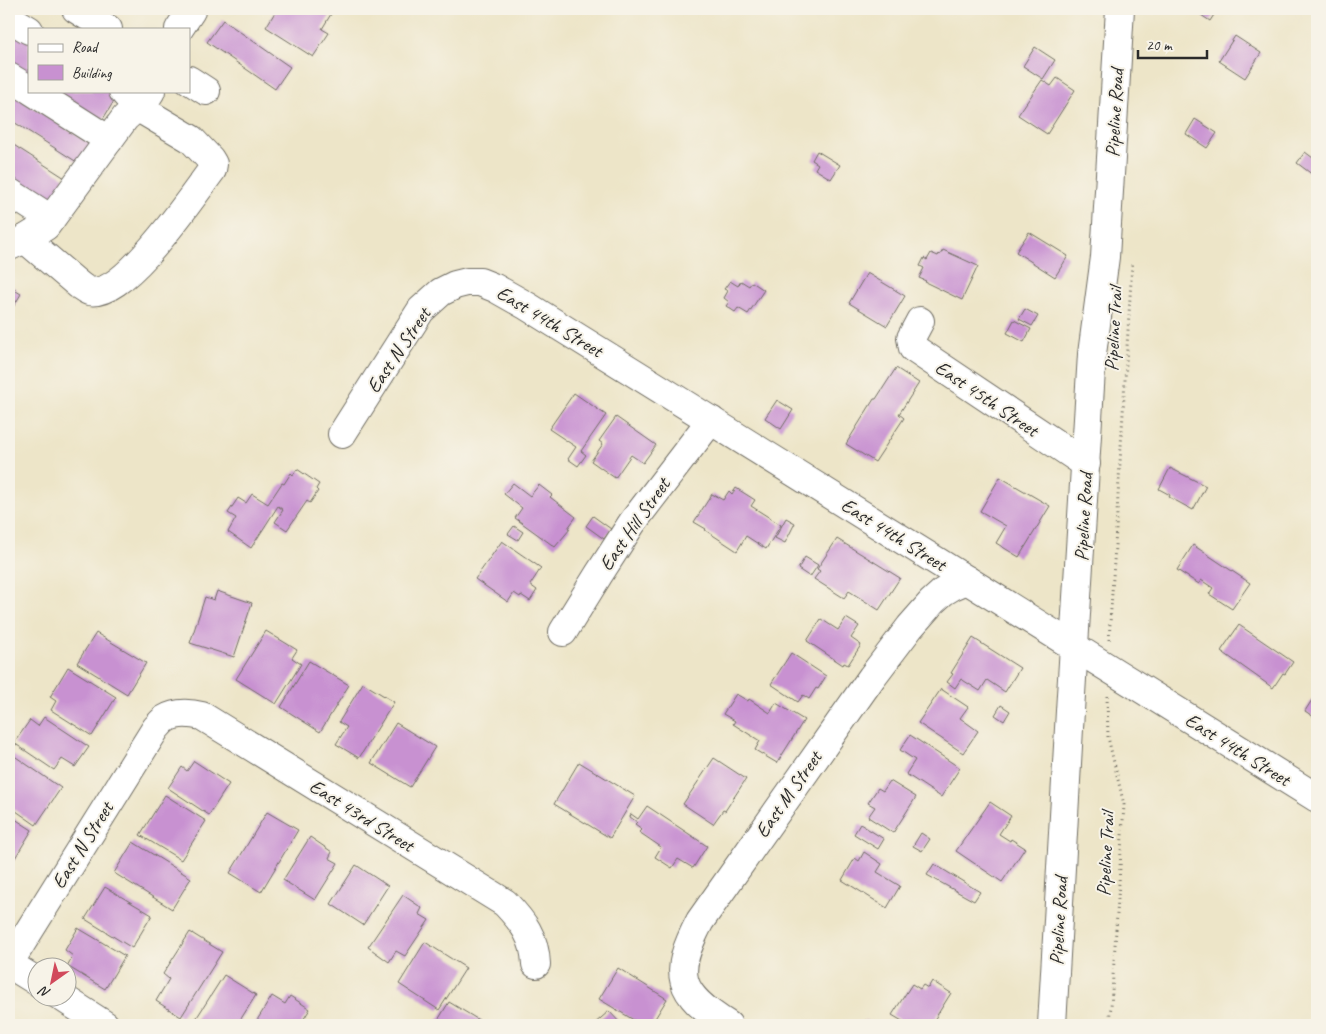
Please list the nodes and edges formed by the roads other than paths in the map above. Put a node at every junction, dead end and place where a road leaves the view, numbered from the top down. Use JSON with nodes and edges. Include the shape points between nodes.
{"nodes":[{"id":1,"x":76,"y":9,"type":"edge"},
{"id":2,"x":190,"y":9,"type":"edge"},
{"id":3,"x":1120,"y":9,"type":"edge"},
{"id":4,"x":9,"y":18,"type":"edge"},
{"id":5,"x":106,"y":28,"type":"edge"},
{"id":6,"x":180,"y":28,"type":"edge"},
{"id":7,"x":28,"y":29,"type":"edge"},
{"id":8,"x":9,"y":77,"type":"edge"},
{"id":9,"x":28,"y":89,"type":"edge"},
{"id":10,"x":33,"y":92,"type":"edge"},
{"id":11,"x":137,"y":97,"type":"edge"},
{"id":12,"x":109,"y":140,"type":"junction"},
{"id":13,"x":9,"y":192,"type":"edge"},
{"id":14,"x":51,"y":220,"type":"junction"},
{"id":15,"x":17,"y":243,"type":"edge"},
{"id":16,"x":467,"y":282,"type":"joint"},
{"id":17,"x":920,"y":321,"type":"dead end"},
{"id":18,"x":711,"y":420,"type":"junction"},
{"id":19,"x":342,"y":434,"type":"dead end"},
{"id":20,"x":1086,"y":464,"type":"junction"},
{"id":21,"x":967,"y":580,"type":"junction"},
{"id":22,"x":563,"y":632,"type":"dead end"},
{"id":23,"x":1075,"y":648,"type":"junction"},
{"id":24,"x":156,"y":728,"type":"joint"},
{"id":25,"x":1317,"y":798,"type":"edge"},
{"id":26,"x":9,"y":963,"type":"edge"},
{"id":27,"x":536,"y":964,"type":"dead end"},
{"id":28,"x":28,"y":975,"type":"edge"},
{"id":29,"x":76,"y":1006,"type":"edge"},
{"id":30,"x":105,"y":1025,"type":"edge"},
{"id":31,"x":728,"y":1025,"type":"edge"},
{"id":32,"x":1052,"y":1025,"type":"edge"}],
"edges":[{"from":1,"to":5,"type":"street"},
{"from":2,"to":6,"type":"street"},
{"from":3,"to":20,"type":"street","name":"Pipeline Road","via":[[1105,257],[1092,354]]},
{"from":4,"to":7,"type":"street"},
{"from":8,"to":9,"type":"street"},
{"from":10,"to":12,"type":"street"},
{"from":11,"to":12,"type":"street"},
{"from":11,"to":15,"type":"street","via":[[191,139],[213,164],[212,170],[150,252],[108,286],[88,291]]},
{"from":12,"to":14,"type":"street"},
{"from":13,"to":14,"type":"street"},
{"from":14,"to":15,"type":"street"},
{"from":16,"to":18,"type":"street","name":"East 44th Street","via":[[480,282],[527,306]]},
{"from":16,"to":19,"type":"street","name":"East N Street","via":[[441,292],[421,310]]},
{"from":17,"to":20,"type":"street","name":"East 45th Street","via":[[912,338],[913,348]]},
{"from":18,"to":21,"type":"street","name":"East 44th Street"},
{"from":18,"to":22,"type":"street","name":"East Hill Street","via":[[632,523]]},
{"from":20,"to":23,"type":"street","name":"Pipeline Road"},
{"from":21,"to":23,"type":"street","name":"East 44th Street"},
{"from":21,"to":31,"type":"street","name":"East M Street","via":[[943,592],[932,602],[894,648],[700,921],[686,952],[685,986],[696,1001]]},
{"from":23,"to":25,"type":"street","name":"East 44th Street"},
{"from":23,"to":32,"type":"street","name":"Pipeline Road"},
{"from":24,"to":26,"type":"street","name":"East N Street"},
{"from":24,"to":27,"type":"street","name":"East 43rd Street","via":[[176,715],[190,713],[202,716],[505,902],[522,921],[531,938]]},
{"from":26,"to":28,"type":"street"},
{"from":29,"to":30,"type":"street"}]}
